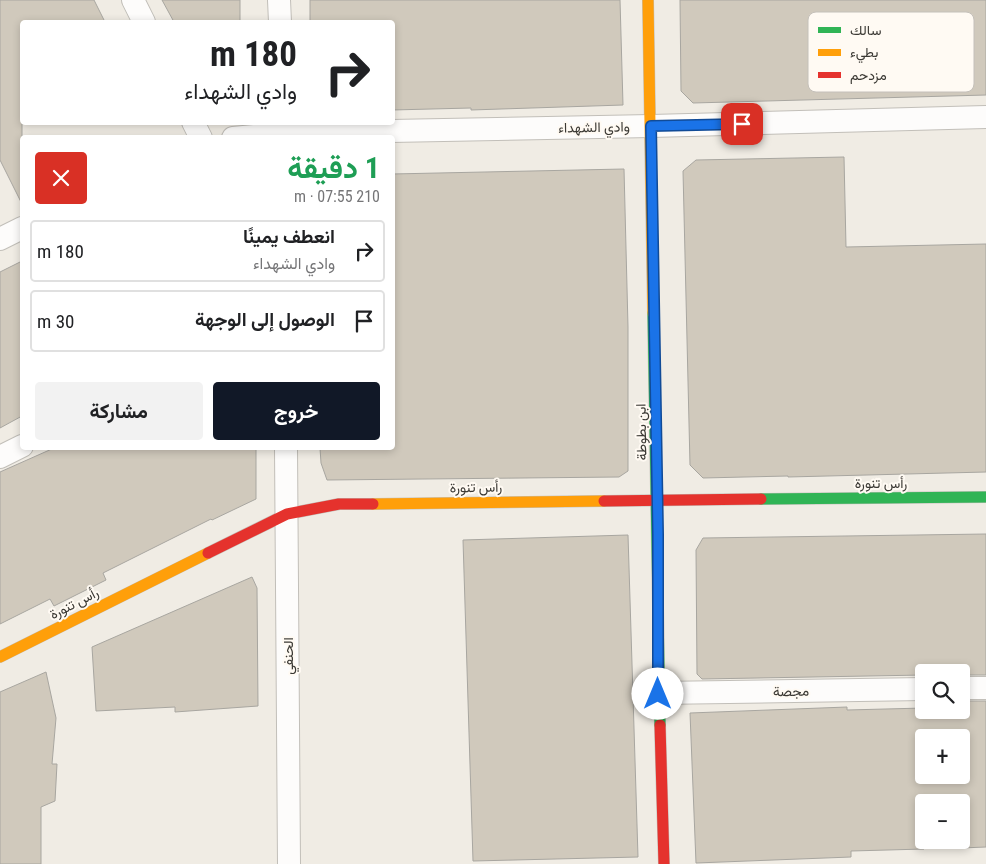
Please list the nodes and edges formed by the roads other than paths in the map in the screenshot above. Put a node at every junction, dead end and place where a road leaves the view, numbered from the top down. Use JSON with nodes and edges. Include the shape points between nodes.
{"nodes":[{"id":1,"x":133,"y":0,"type":"edge"},
{"id":2,"x":279,"y":0,"type":"edge"},
{"id":3,"x":648,"y":0,"type":"edge"},
{"id":4,"x":143,"y":20,"type":"edge"},
{"id":5,"x":280,"y":20,"type":"edge"},
{"id":6,"x":986,"y":117,"type":"edge"},
{"id":7,"x":651,"y":126,"type":"junction"},
{"id":8,"x":285,"y":131,"type":"edge"},
{"id":9,"x":255,"y":135,"type":"edge"},
{"id":10,"x":20,"y":229,"type":"edge"},
{"id":11,"x":0,"y":239,"type":"edge"},
{"id":12,"x":20,"y":447,"type":"edge"},
{"id":13,"x":286,"y":450,"type":"edge"},
{"id":14,"x":0,"y":457,"type":"edge"},
{"id":15,"x":986,"y":497,"type":"edge"},
{"id":16,"x":657,"y":500,"type":"junction"},
{"id":17,"x":287,"y":514,"type":"junction"},
{"id":18,"x":0,"y":657,"type":"edge"},
{"id":19,"x":970,"y":688,"type":"edge"},
{"id":20,"x":986,"y":688,"type":"edge"},
{"id":21,"x":915,"y":689,"type":"edge"},
{"id":22,"x":658,"y":694,"type":"junction"},
{"id":23,"x":289,"y":864,"type":"edge"},
{"id":24,"x":664,"y":864,"type":"edge"}],
"edges":[{"from":1,"to":4,"type":"street"},
{"from":2,"to":5,"type":"street"},
{"from":3,"to":7,"type":"street","name":"ابن بطوطة"},
{"from":6,"to":7,"type":"street","name":"وادي الشهداء"},
{"from":7,"to":8,"type":"street","name":"وادي الشهداء"},
{"from":7,"to":16,"type":"street","name":"ابن بطوطة"},
{"from":8,"to":9,"type":"street","name":"وادي الشهداء"},
{"from":10,"to":11,"type":"street"},
{"from":12,"to":14,"type":"street"},
{"from":13,"to":17,"type":"street","name":"الحنفي"},
{"from":15,"to":16,"type":"street","name":"رأس تنورة"},
{"from":16,"to":17,"type":"street","name":"رأس تنورة","via":[[339,504]]},
{"from":16,"to":22,"type":"street","name":"ابن بطوطة"},
{"from":17,"to":18,"type":"street","name":"رأس تنورة"},
{"from":17,"to":23,"type":"street","name":"الحنفي"},
{"from":19,"to":20,"type":"street"},
{"from":21,"to":22,"type":"street","name":"مجصة"},
{"from":22,"to":24,"type":"street","name":"ابن بطوطة"}]}
